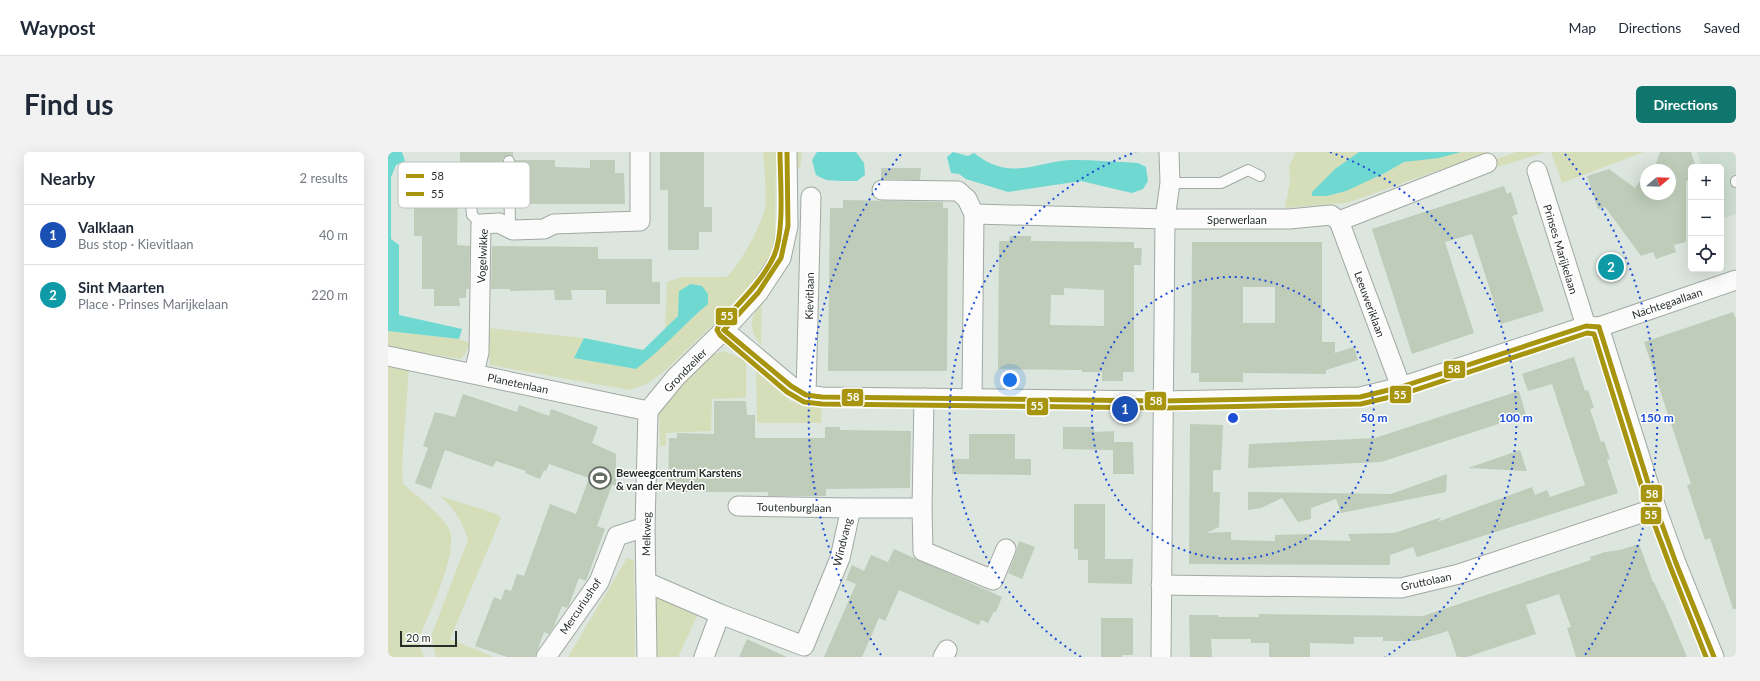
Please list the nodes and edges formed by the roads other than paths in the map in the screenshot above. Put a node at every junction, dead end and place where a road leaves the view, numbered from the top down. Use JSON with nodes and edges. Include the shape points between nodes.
{"nodes":[{"id":1,"x":640,"y":152,"type":"edge"},
{"id":2,"x":787,"y":152,"type":"edge"},
{"id":3,"x":1169,"y":152,"type":"edge"},
{"id":4,"x":1487,"y":163,"type":"dead end"},
{"id":5,"x":1537,"y":171,"type":"dead end"},
{"id":6,"x":1260,"y":176,"type":"dead end"},
{"id":7,"x":1170,"y":183,"type":"junction"},
{"id":8,"x":882,"y":190,"type":"dead end"},
{"id":9,"x":811,"y":197,"type":"dead end"},
{"id":10,"x":471,"y":208,"type":"edge"},
{"id":11,"x":510,"y":208,"type":"edge"},
{"id":12,"x":974,"y":214,"type":"junction"},
{"id":13,"x":1165,"y":219,"type":"junction"},
{"id":14,"x":1339,"y":221,"type":"junction"},
{"id":15,"x":481,"y":224,"type":"junction"},
{"id":16,"x":510,"y":228,"type":"junction"},
{"id":17,"x":1736,"y":280,"type":"edge"},
{"id":18,"x":1592,"y":326,"type":"junction"},
{"id":19,"x":724,"y":330,"type":"junction"},
{"id":20,"x":388,"y":356,"type":"edge"},
{"id":21,"x":474,"y":373,"type":"junction"},
{"id":22,"x":1401,"y":387,"type":"junction"},
{"id":23,"x":806,"y":395,"type":"junction"},
{"id":24,"x":924,"y":398,"type":"junction"},
{"id":25,"x":972,"y":399,"type":"junction"},
{"id":26,"x":1163,"y":401,"type":"junction"},
{"id":27,"x":648,"y":411,"type":"junction"},
{"id":28,"x":738,"y":506,"type":"dead end"},
{"id":29,"x":851,"y":508,"type":"junction"},
{"id":30,"x":922,"y":508,"type":"junction"},
{"id":31,"x":1656,"y":508,"type":"junction"},
{"id":32,"x":645,"y":527,"type":"junction"},
{"id":33,"x":1006,"y":549,"type":"dead end"},
{"id":34,"x":646,"y":582,"type":"junction"},
{"id":35,"x":1161,"y":585,"type":"junction"},
{"id":36,"x":720,"y":614,"type":"junction"},
{"id":37,"x":802,"y":652,"type":"edge"},
{"id":38,"x":546,"y":657,"type":"edge"},
{"id":39,"x":646,"y":657,"type":"edge"},
{"id":40,"x":704,"y":657,"type":"edge"},
{"id":41,"x":1161,"y":657,"type":"edge"},
{"id":42,"x":1714,"y":657,"type":"edge"}],
"edges":[{"from":1,"to":16,"type":"street","name":"Vogelwikke","via":[[640,221],[554,224],[544,229]]},
{"from":2,"to":19,"type":"street","name":"Grondzeiler","via":[[788,226],[781,258],[758,293]]},
{"from":3,"to":7,"type":"street"},
{"from":4,"to":14,"type":"street"},
{"from":5,"to":18,"type":"street","name":"Prinses Marijkelaan"},
{"from":6,"to":7,"type":"lane","via":[[1248,170],[1220,183]]},
{"from":7,"to":13,"type":"street"},
{"from":8,"to":12,"type":"street","via":[[958,191],[967,200]]},
{"from":9,"to":23,"type":"street","name":"Kievitlaan"},
{"from":10,"to":15,"type":"lane","via":[[472,215]]},
{"from":11,"to":16,"type":"lane"},
{"from":12,"to":13,"type":"street","name":"Sperwerlaan"},
{"from":12,"to":25,"type":"street"},
{"from":13,"to":14,"type":"street","name":"Sperwerlaan","via":[[1289,219],[1331,215]]},
{"from":13,"to":26,"type":"street"},
{"from":14,"to":22,"type":"street","name":"Leeuweriklaan"},
{"from":15,"to":16,"type":"street","name":"Vogelwikke","via":[[499,223]]},
{"from":15,"to":21,"type":"street","name":"Vogelwikke","via":[[479,352]]},
{"from":17,"to":18,"type":"street","name":"Nachtegaallaan"},
{"from":18,"to":22,"type":"street"},
{"from":18,"to":31,"type":"street","name":"Prinses Marijkelaan"},
{"from":19,"to":23,"type":"street","via":[[791,386]]},
{"from":19,"to":27,"type":"street","name":"Grondzeiler","via":[[676,377]]},
{"from":20,"to":21,"type":"street","name":"Planetenlaan"},
{"from":21,"to":27,"type":"street","name":"Planetenlaan"},
{"from":22,"to":26,"type":"street","via":[[1360,397]]},
{"from":23,"to":24,"type":"street"},
{"from":24,"to":25,"type":"street"},
{"from":24,"to":30,"type":"street"},
{"from":25,"to":26,"type":"street"},
{"from":26,"to":35,"type":"street"},
{"from":27,"to":32,"type":"street","name":"Melkweg"},
{"from":28,"to":29,"type":"street","name":"Toutenburglaan"},
{"from":29,"to":30,"type":"street","name":"Windvang"},
{"from":29,"to":37,"type":"street","name":"Windvang","via":[[840,558]]},
{"from":30,"to":33,"type":"street","via":[[923,551],[993,580]]},
{"from":31,"to":35,"type":"street","name":"Gruttolaan","via":[[1459,574],[1402,588]]},
{"from":31,"to":42,"type":"street","name":"Prinses Marijkelaan"},
{"from":32,"to":34,"type":"street","name":"Melkweg"},
{"from":32,"to":38,"type":"street","name":"Mercuriushof","via":[[617,536],[599,582]]},
{"from":34,"to":36,"type":"street","name":"Windvang"},
{"from":34,"to":39,"type":"street","name":"Melkweg"},
{"from":35,"to":41,"type":"street"},
{"from":36,"to":37,"type":"street","name":"Windvang"},
{"from":36,"to":40,"type":"street"}]}
